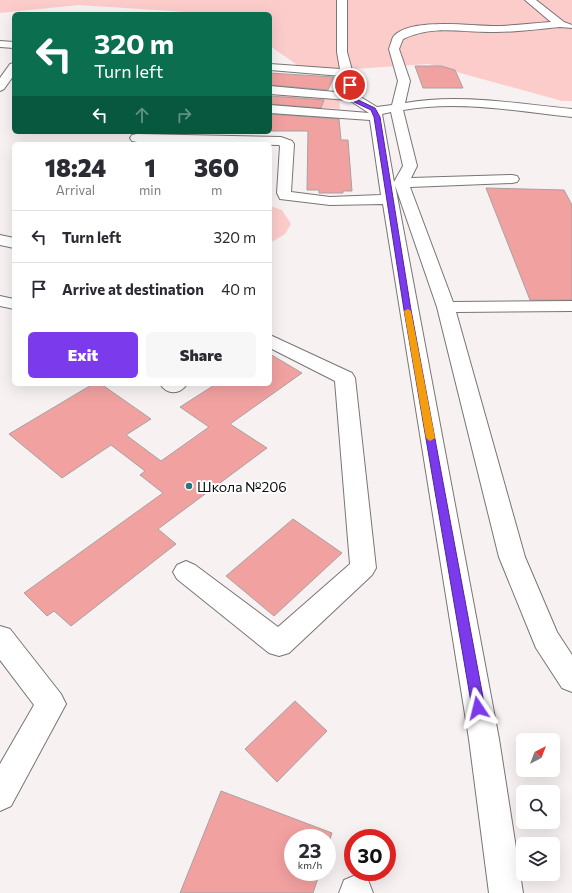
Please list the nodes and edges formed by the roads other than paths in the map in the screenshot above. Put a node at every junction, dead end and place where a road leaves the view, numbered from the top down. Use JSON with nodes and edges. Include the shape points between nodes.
{"nodes":[{"id":1,"x":342,"y":0,"type":"edge"},
{"id":2,"x":530,"y":0,"type":"edge"},
{"id":3,"x":560,"y":24,"type":"junction"},
{"id":4,"x":572,"y":27,"type":"edge"},
{"id":5,"x":0,"y":44,"type":"edge"},
{"id":6,"x":12,"y":46,"type":"edge"},
{"id":7,"x":272,"y":67,"type":"edge"},
{"id":8,"x":8,"y":70,"type":"edge"},
{"id":9,"x":347,"y":73,"type":"junction"},
{"id":10,"x":0,"y":87,"type":"edge"},
{"id":11,"x":12,"y":88,"type":"edge"},
{"id":12,"x":272,"y":90,"type":"edge"},
{"id":13,"x":353,"y":97,"type":"junction"},
{"id":14,"x":272,"y":109,"type":"edge"},
{"id":15,"x":383,"y":112,"type":"junction"},
{"id":16,"x":572,"y":113,"type":"edge"},
{"id":17,"x":138,"y":138,"type":"edge"},
{"id":18,"x":272,"y":176,"type":"edge"},
{"id":19,"x":285,"y":176,"type":"junction"},
{"id":20,"x":512,"y":179,"type":"dead end"},
{"id":21,"x":396,"y":191,"type":"junction"},
{"id":22,"x":0,"y":240,"type":"edge"},
{"id":23,"x":12,"y":243,"type":"edge"},
{"id":24,"x":0,"y":301,"type":"edge"},
{"id":25,"x":12,"y":304,"type":"edge"},
{"id":26,"x":572,"y":306,"type":"edge"},
{"id":27,"x":446,"y":307,"type":"junction"},
{"id":28,"x":272,"y":342,"type":"edge"},
{"id":29,"x":186,"y":572,"type":"dead end"},
{"id":30,"x":0,"y":638,"type":"edge"},
{"id":31,"x":572,"y":678,"type":"edge"},
{"id":32,"x":0,"y":795,"type":"edge"},
{"id":33,"x":506,"y":893,"type":"edge"}],
"edges":[{"from":1,"to":9,"type":"street","via":[[342,52]]},
{"from":2,"to":3,"type":"street"},
{"from":3,"to":4,"type":"street"},
{"from":3,"to":15,"type":"street","via":[[496,29],[416,29],[398,38],[394,49],[404,81],[400,102]]},
{"from":5,"to":6,"type":"street"},
{"from":7,"to":9,"type":"street"},
{"from":8,"to":10,"type":"street"},
{"from":9,"to":13,"type":"street"},
{"from":10,"to":11,"type":"street"},
{"from":12,"to":13,"type":"street"},
{"from":13,"to":15,"type":"street","via":[[358,102]]},
{"from":14,"to":15,"type":"street"},
{"from":15,"to":16,"type":"street","via":[[409,105],[450,103]]},
{"from":15,"to":21,"type":"street"},
{"from":17,"to":19,"type":"street","via":[[281,141],[287,144]]},
{"from":18,"to":19,"type":"street"},
{"from":19,"to":21,"type":"street","via":[[284,193],[289,197],[330,201]]},
{"from":20,"to":21,"type":"street","via":[[451,180]]},
{"from":21,"to":27,"type":"street"},
{"from":21,"to":33,"type":"street","via":[[408,310],[484,738]]},
{"from":22,"to":23,"type":"street"},
{"from":24,"to":25,"type":"street"},
{"from":26,"to":27,"type":"street"},
{"from":27,"to":31,"type":"street","via":[[512,557],[546,639]]},
{"from":28,"to":29,"type":"street","via":[[345,378],[363,568],[279,644]]},
{"from":30,"to":32,"type":"street","via":[[51,704]]}]}
